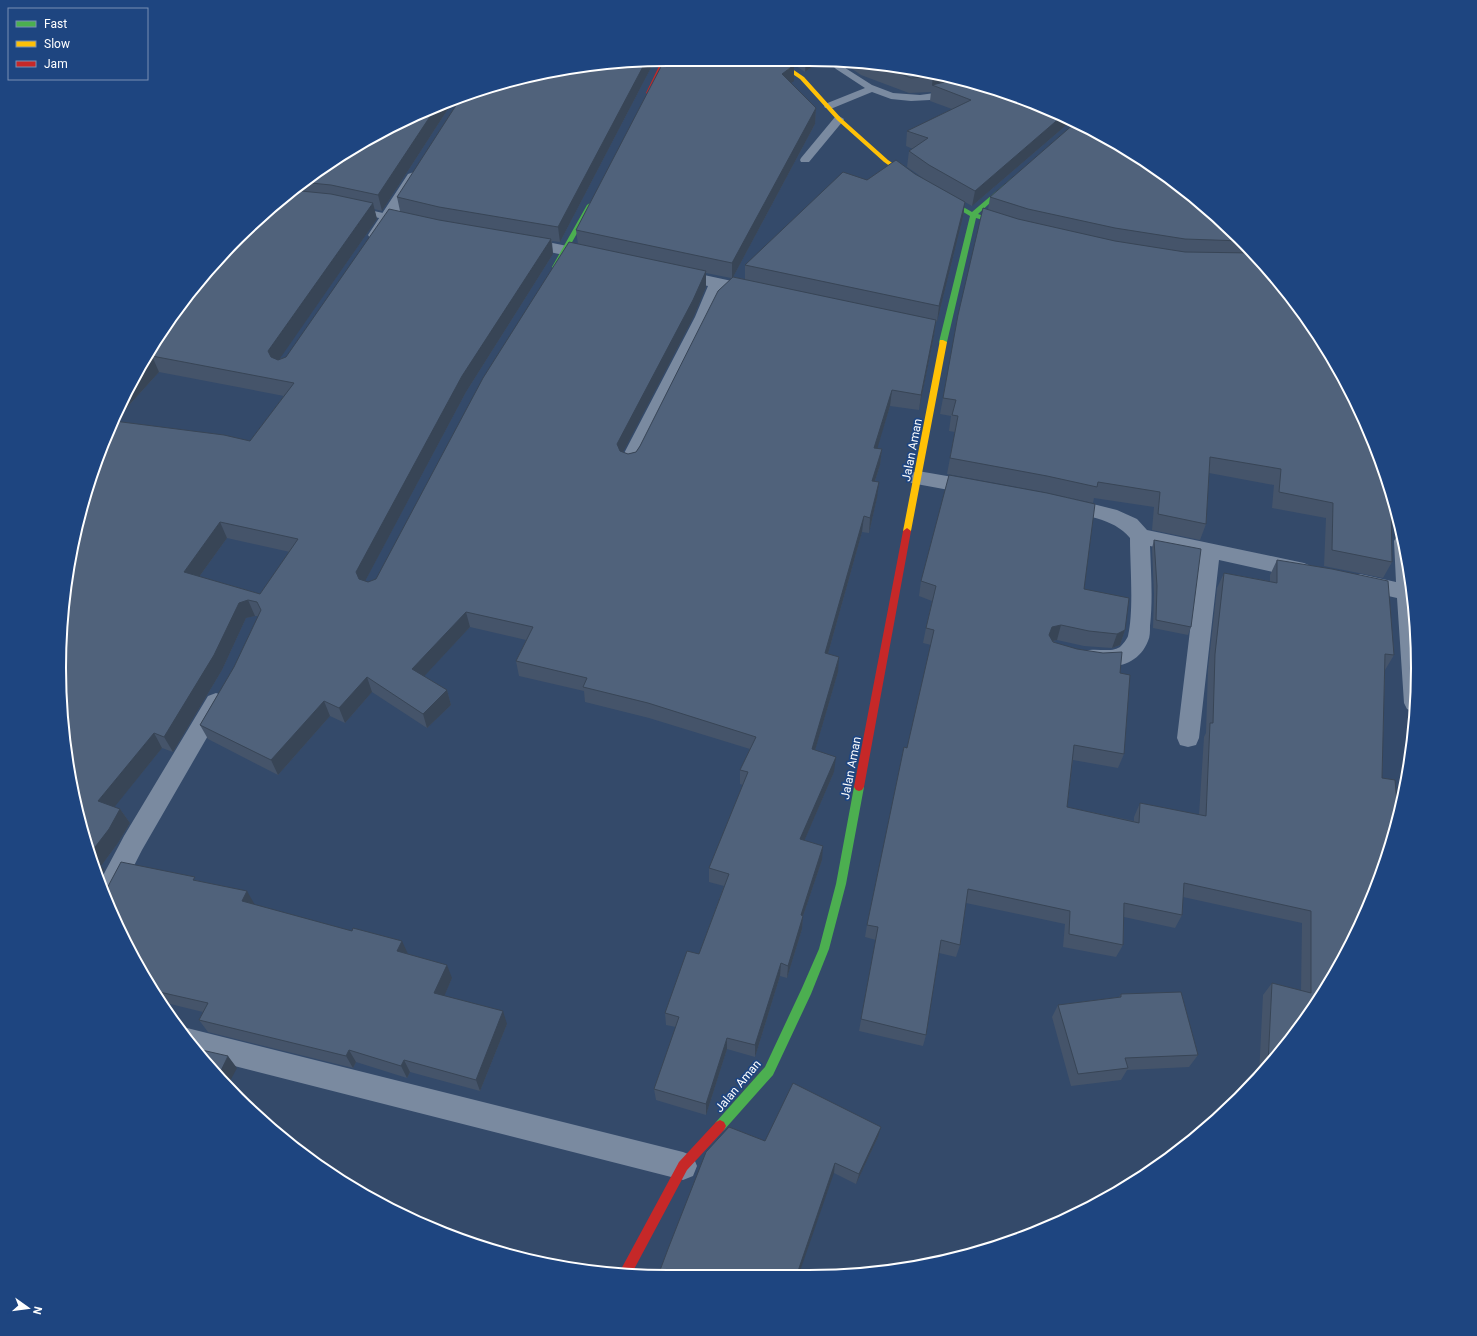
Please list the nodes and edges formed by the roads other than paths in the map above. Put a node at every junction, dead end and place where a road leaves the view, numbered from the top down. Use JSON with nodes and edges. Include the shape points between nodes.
{"nodes":[{"id":1,"x":661,"y":66,"type":"edge"},
{"id":2,"x":784,"y":66,"type":"edge"},
{"id":3,"x":839,"y":67,"type":"dead end"},
{"id":4,"x":872,"y":89,"type":"junction"},
{"id":5,"x":961,"y":90,"type":"edge"},
{"id":6,"x":643,"y":104,"type":"edge"},
{"id":7,"x":829,"y":106,"type":"junction"},
{"id":8,"x":839,"y":119,"type":"junction"},
{"id":9,"x":805,"y":160,"type":"dead end"},
{"id":10,"x":422,"y":165,"type":"edge"},
{"id":11,"x":1019,"y":174,"type":"edge"},
{"id":12,"x":595,"y":194,"type":"edge"},
{"id":13,"x":343,"y":207,"type":"edge"},
{"id":14,"x":972,"y":214,"type":"junction"},
{"id":15,"x":388,"y":217,"type":"junction"},
{"id":16,"x":406,"y":221,"type":"edge"},
{"id":17,"x":1021,"y":230,"type":"edge"},
{"id":18,"x":508,"y":240,"type":"edge"},
{"id":19,"x":366,"y":250,"type":"edge"},
{"id":20,"x":566,"y":250,"type":"junction"},
{"id":21,"x":604,"y":258,"type":"edge"},
{"id":22,"x":657,"y":270,"type":"edge"},
{"id":23,"x":550,"y":276,"type":"edge"},
{"id":24,"x":718,"y":283,"type":"junction"},
{"id":25,"x":771,"y":295,"type":"edge"},
{"id":26,"x":630,"y":461,"type":"edge"},
{"id":27,"x":918,"y":478,"type":"junction"},
{"id":28,"x":996,"y":492,"type":"edge"},
{"id":29,"x":1050,"y":501,"type":"edge"},
{"id":30,"x":1140,"y":536,"type":"junction"},
{"id":31,"x":1210,"y":551,"type":"junction"},
{"id":32,"x":1406,"y":592,"type":"edge"},
{"id":33,"x":1077,"y":655,"type":"edge"},
{"id":34,"x":228,"y":681,"type":"edge"},
{"id":35,"x":1188,"y":738,"type":"dead end"},
{"id":36,"x":109,"y":890,"type":"edge"},
{"id":37,"x":198,"y":1044,"type":"edge"},
{"id":38,"x":683,"y":1166,"type":"junction"},
{"id":39,"x":627,"y":1269,"type":"edge"}],
"edges":[{"from":1,"to":6,"type":"street"},
{"from":2,"to":7,"type":"street","via":[[802,78]]},
{"from":3,"to":4,"type":"lane"},
{"from":4,"to":5,"type":"lane","via":[[894,96],[914,98],[933,98]]},
{"from":4,"to":7,"type":"lane"},
{"from":7,"to":8,"type":"street"},
{"from":8,"to":9,"type":"lane"},
{"from":8,"to":14,"type":"street","via":[[886,162],[920,185]]},
{"from":10,"to":15,"type":"street"},
{"from":11,"to":14,"type":"street"},
{"from":12,"to":20,"type":"street"},
{"from":13,"to":15,"type":"lane"},
{"from":14,"to":17,"type":"street"},
{"from":14,"to":27,"type":"street","name":"Jalan Aman","via":[[938,330]]},
{"from":15,"to":16,"type":"street"},
{"from":15,"to":19,"type":"street"},
{"from":18,"to":20,"type":"street"},
{"from":20,"to":21,"type":"street"},
{"from":20,"to":23,"type":"street"},
{"from":22,"to":24,"type":"street"},
{"from":24,"to":25,"type":"street"},
{"from":24,"to":26,"type":"street","via":[[704,318]]},
{"from":27,"to":28,"type":"street"},
{"from":27,"to":38,"type":"street","name":"Jalan Aman","via":[[841,884],[824,949],[769,1071]]},
{"from":29,"to":30,"type":"street","via":[[1110,515],[1130,524]]},
{"from":30,"to":31,"type":"street"},
{"from":30,"to":33,"type":"street","via":[[1141,614],[1138,640],[1128,653],[1112,659]]},
{"from":31,"to":32,"type":"street"},
{"from":31,"to":35,"type":"street"},
{"from":34,"to":36,"type":"street","via":[[133,842]]},
{"from":37,"to":38,"type":"street"},
{"from":38,"to":39,"type":"street","name":"Jalan Aman"}]}
